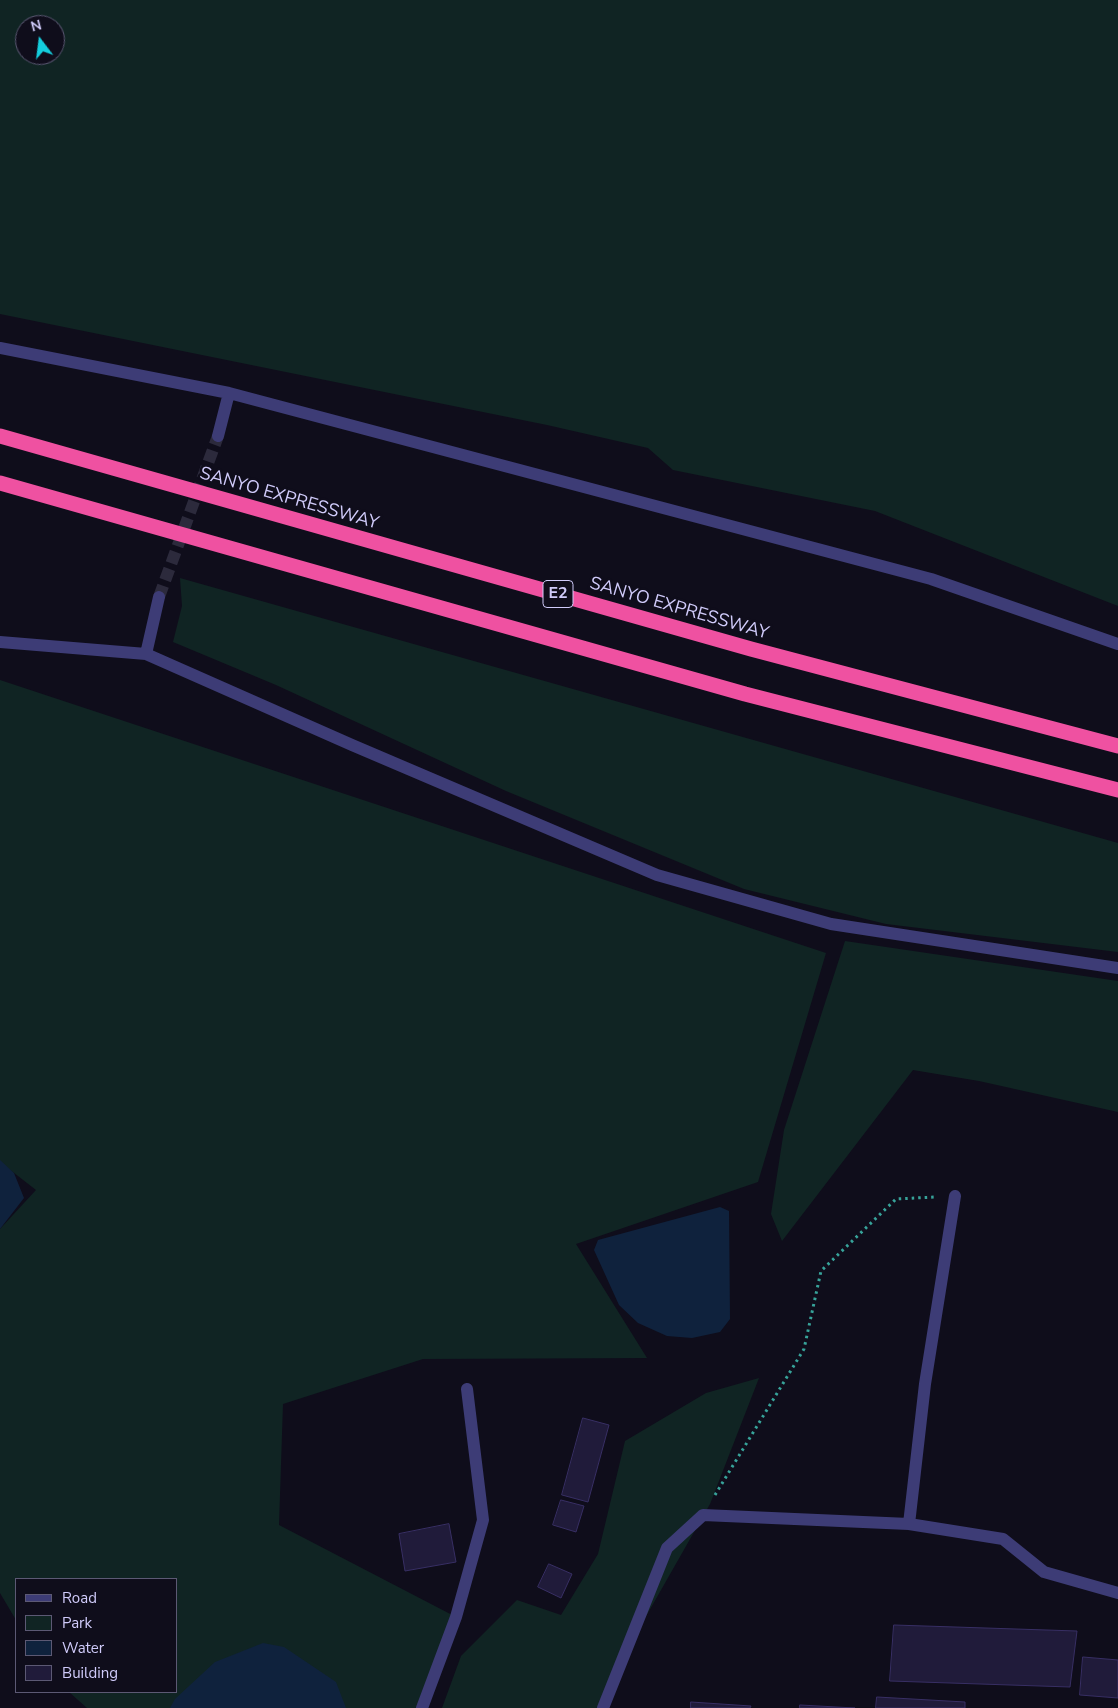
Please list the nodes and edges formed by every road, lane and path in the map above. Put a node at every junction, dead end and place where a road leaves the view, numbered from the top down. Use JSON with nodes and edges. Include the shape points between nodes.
{"nodes":[{"id":1,"x":0,"y":348,"type":"edge"},
{"id":2,"x":229,"y":393,"type":"junction"},
{"id":3,"x":0,"y":436,"type":"edge"},
{"id":4,"x":218,"y":436,"type":"tunnel mouth"},
{"id":5,"x":0,"y":482,"type":"edge"},
{"id":6,"x":159,"y":597,"type":"tunnel mouth"},
{"id":7,"x":0,"y":642,"type":"edge"},
{"id":8,"x":1118,"y":644,"type":"edge"},
{"id":9,"x":146,"y":654,"type":"junction"},
{"id":10,"x":1118,"y":746,"type":"edge"},
{"id":11,"x":1118,"y":790,"type":"edge"},
{"id":12,"x":1118,"y":968,"type":"edge"},
{"id":13,"x":955,"y":1196,"type":"joint"},
{"id":14,"x":467,"y":1389,"type":"dead end"},
{"id":15,"x":703,"y":1515,"type":"junction"},
{"id":16,"x":909,"y":1524,"type":"junction"},
{"id":17,"x":1118,"y":1593,"type":"edge"},
{"id":18,"x":422,"y":1708,"type":"edge"},
{"id":19,"x":603,"y":1708,"type":"edge"}],
"edges":[{"from":1,"to":2,"type":"street"},
{"from":2,"to":4,"type":"street"},
{"from":2,"to":8,"type":"street","via":[[931,579]]},
{"from":3,"to":10,"type":"highway","name":"SANYO EXPRESSWAY","number":"E2","via":[[741,646]]},
{"from":5,"to":11,"type":"highway","via":[[745,694]]},
{"from":6,"to":9,"type":"street"},
{"from":7,"to":9,"type":"street"},
{"from":9,"to":12,"type":"street","via":[[657,875],[831,924]]},
{"from":13,"to":15,"type":"path","via":[[896,1199],[821,1270],[804,1349]]},
{"from":13,"to":16,"type":"street","via":[[925,1384]]},
{"from":14,"to":18,"type":"street","via":[[483,1520],[456,1617]]},
{"from":15,"to":16,"type":"street"},
{"from":15,"to":19,"type":"street","via":[[667,1548]]},
{"from":16,"to":17,"type":"street","via":[[1003,1539],[1044,1572]]}]}
